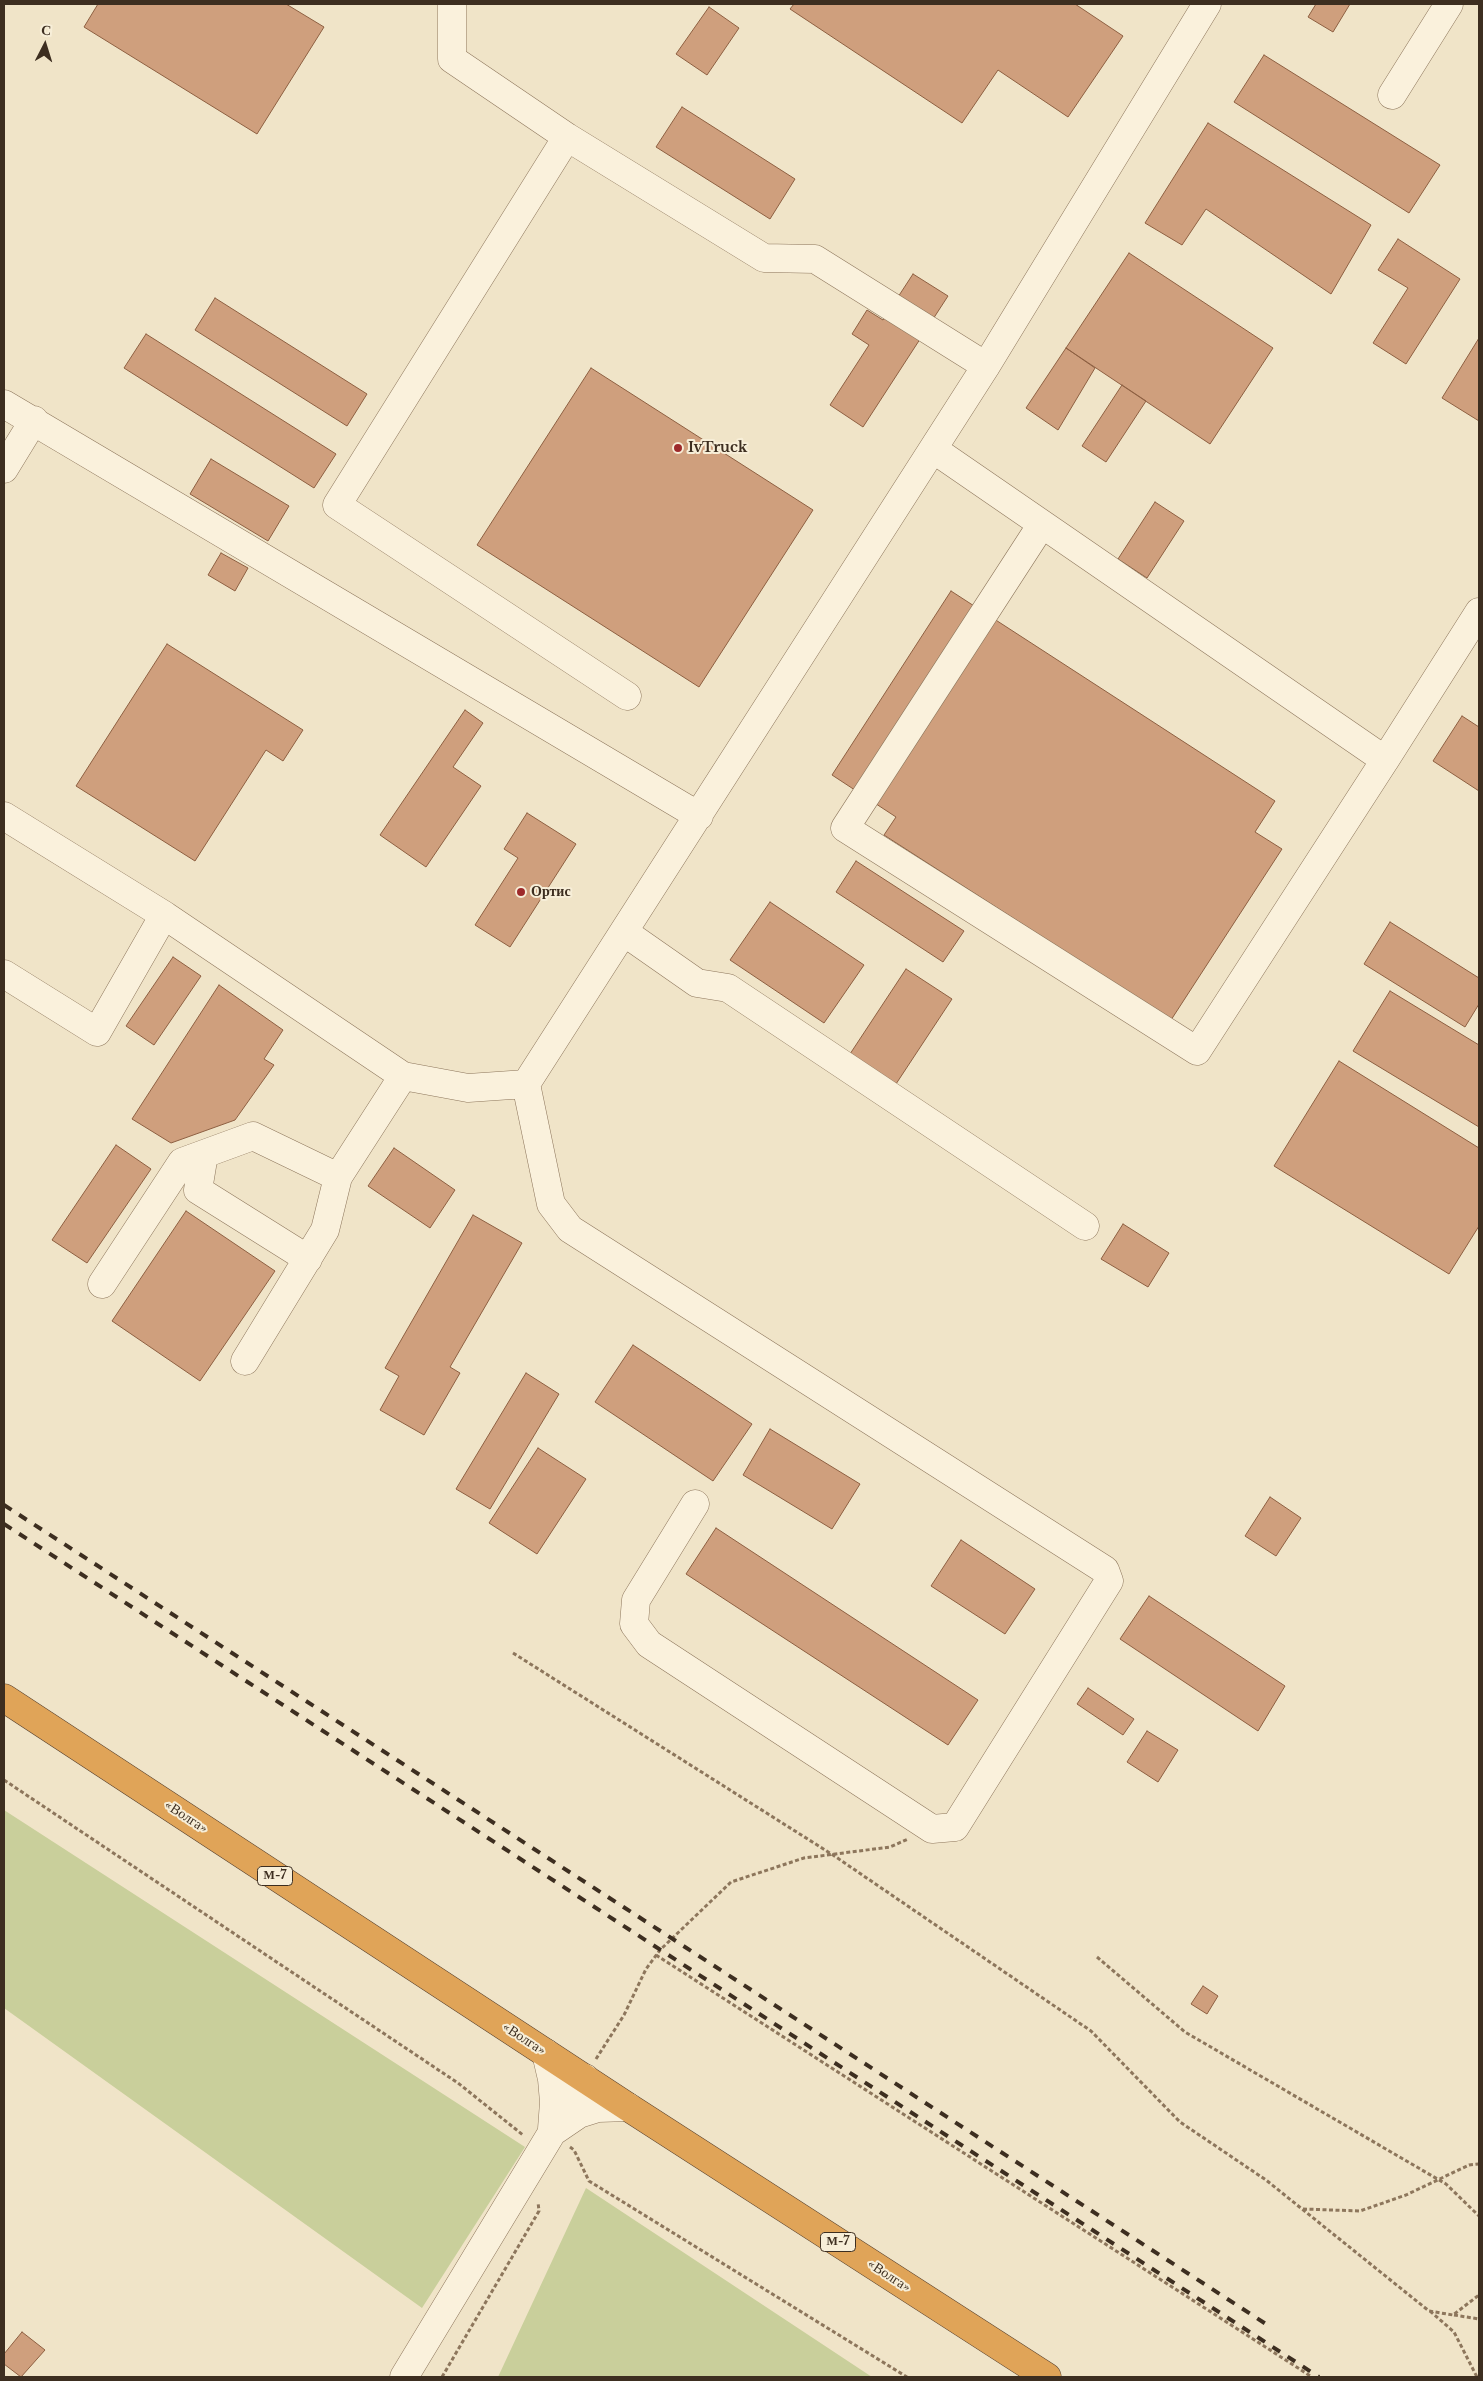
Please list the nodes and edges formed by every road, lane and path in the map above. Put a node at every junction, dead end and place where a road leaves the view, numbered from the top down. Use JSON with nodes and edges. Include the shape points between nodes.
{"nodes":[{"id":1,"x":452,"y":4,"type":"edge"},
{"id":2,"x":1207,"y":4,"type":"edge"},
{"id":3,"x":1449,"y":4,"type":"edge"},
{"id":4,"x":1392,"y":95,"type":"dead end"},
{"id":5,"x":567,"y":137,"type":"junction"},
{"id":6,"x":986,"y":366,"type":"junction"},
{"id":7,"x":4,"y":404,"type":"edge"},
{"id":8,"x":34,"y":420,"type":"junction"},
{"id":9,"x":933,"y":449,"type":"junction"},
{"id":10,"x":4,"y":470,"type":"edge"},
{"id":11,"x":1042,"y":524,"type":"junction"},
{"id":12,"x":1479,"y":612,"type":"edge"},
{"id":13,"x":627,"y":696,"type":"dead end"},
{"id":14,"x":1385,"y":760,"type":"junction"},
{"id":15,"x":4,"y":816,"type":"edge"},
{"id":16,"x":699,"y":816,"type":"junction"},
{"id":17,"x":164,"y":915,"type":"junction"},
{"id":18,"x":624,"y":932,"type":"junction"},
{"id":19,"x":4,"y":974,"type":"edge"},
{"id":20,"x":403,"y":1076,"type":"junction"},
{"id":21,"x":526,"y":1084,"type":"junction"},
{"id":22,"x":204,"y":1154,"type":"junction"},
{"id":23,"x":338,"y":1178,"type":"junction"},
{"id":24,"x":1086,"y":1226,"type":"dead end"},
{"id":25,"x":308,"y":1259,"type":"junction"},
{"id":26,"x":102,"y":1284,"type":"dead end"},
{"id":27,"x":245,"y":1361,"type":"dead end"},
{"id":28,"x":696,"y":1504,"type":"dead end"},
{"id":29,"x":514,"y":1653,"type":"dead end"},
{"id":30,"x":4,"y":1698,"type":"edge"},
{"id":31,"x":4,"y":1780,"type":"edge"},
{"id":32,"x":932,"y":1829,"type":"junction"},
{"id":33,"x":833,"y":1854,"type":"junction"},
{"id":34,"x":656,"y":1955,"type":"junction"},
{"id":35,"x":1097,"y":1957,"type":"dead end"},
{"id":36,"x":546,"y":2053,"type":"junction"},
{"id":37,"x":584,"y":2078,"type":"junction"},
{"id":38,"x":628,"y":2107,"type":"junction"},
{"id":39,"x":542,"y":2149,"type":"junction"},
{"id":40,"x":1479,"y":2164,"type":"edge"},
{"id":41,"x":1438,"y":2180,"type":"junction"},
{"id":42,"x":1302,"y":2209,"type":"junction"},
{"id":43,"x":1479,"y":2216,"type":"edge"},
{"id":44,"x":1479,"y":2295,"type":"edge"},
{"id":45,"x":1429,"y":2310,"type":"junction"},
{"id":46,"x":1453,"y":2315,"type":"junction"},
{"id":47,"x":1479,"y":2319,"type":"edge"},
{"id":48,"x":404,"y":2377,"type":"edge"},
{"id":49,"x":442,"y":2377,"type":"edge"},
{"id":50,"x":907,"y":2377,"type":"edge"},
{"id":51,"x":1047,"y":2377,"type":"edge"},
{"id":52,"x":1312,"y":2377,"type":"edge"},
{"id":53,"x":1477,"y":2377,"type":"edge"}],
"edges":[{"from":1,"to":5,"type":"street","via":[[452,59]]},
{"from":2,"to":6,"type":"street"},
{"from":3,"to":4,"type":"street"},
{"from":5,"to":6,"type":"street","via":[[764,258],[816,258]]},
{"from":5,"to":13,"type":"street","via":[[337,505]]},
{"from":6,"to":9,"type":"street"},
{"from":7,"to":8,"type":"street"},
{"from":8,"to":10,"type":"street"},
{"from":8,"to":16,"type":"street"},
{"from":9,"to":11,"type":"street"},
{"from":9,"to":16,"type":"street"},
{"from":11,"to":14,"type":"street"},
{"from":11,"to":14,"type":"street","via":[[845,828],[1196,1051]]},
{"from":12,"to":14,"type":"street"},
{"from":15,"to":17,"type":"street"},
{"from":16,"to":18,"type":"street"},
{"from":17,"to":19,"type":"street","via":[[97,1032]]},
{"from":17,"to":20,"type":"street"},
{"from":18,"to":21,"type":"street"},
{"from":18,"to":24,"type":"street","via":[[697,983],[728,988]]},
{"from":20,"to":21,"type":"street","via":[[468,1088]]},
{"from":20,"to":23,"type":"street"},
{"from":21,"to":32,"type":"street","via":[[551,1204],[570,1229],[1105,1570],[1109,1582],[955,1828]]},
{"from":22,"to":23,"type":"street","via":[[253,1136]]},
{"from":22,"to":25,"type":"street","via":[[198,1190]]},
{"from":22,"to":26,"type":"street","via":[[182,1162]]},
{"from":23,"to":25,"type":"street","via":[[325,1230]]},
{"from":25,"to":27,"type":"street"},
{"from":28,"to":32,"type":"street","via":[[636,1600],[634,1624],[649,1644]]},
{"from":29,"to":33,"type":"path"},
{"from":30,"to":36,"type":"highway","name":"«Волга»","number":"М-7"},
{"from":31,"to":39,"type":"path","via":[[458,2084]]},
{"from":32,"to":33,"type":"path","via":[[890,1847]]},
{"from":33,"to":34,"type":"path","via":[[804,1858],[731,1882]]},
{"from":33,"to":42,"type":"path","via":[[1092,2031],[1180,2122],[1266,2180]]},
{"from":34,"to":37,"type":"path","via":[[624,2015]]},
{"from":34,"to":52,"type":"path"},
{"from":35,"to":41,"type":"path","via":[[1185,2032]]},
{"from":36,"to":37,"type":"highway","name":"«Волга»","number":"М-7"},
{"from":36,"to":39,"type":"street","via":[[554,2102]]},
{"from":37,"to":38,"type":"highway","name":"«Волга»","number":"М-7"},
{"from":37,"to":39,"type":"street"},
{"from":38,"to":39,"type":"street","via":[[598,2108],[579,2114]]},
{"from":38,"to":51,"type":"highway","name":"«Волга»","number":"М-7"},
{"from":39,"to":48,"type":"street"},
{"from":39,"to":49,"type":"path","via":[[539,2211]]},
{"from":39,"to":50,"type":"path","via":[[574,2150],[589,2181]]},
{"from":40,"to":41,"type":"path","via":[[1469,2165]]},
{"from":41,"to":42,"type":"path","via":[[1360,2211]]},
{"from":41,"to":43,"type":"path"},
{"from":42,"to":45,"type":"path"},
{"from":44,"to":46,"type":"path"},
{"from":45,"to":46,"type":"path"},
{"from":45,"to":53,"type":"path","via":[[1454,2332]]},
{"from":46,"to":47,"type":"path"}]}
